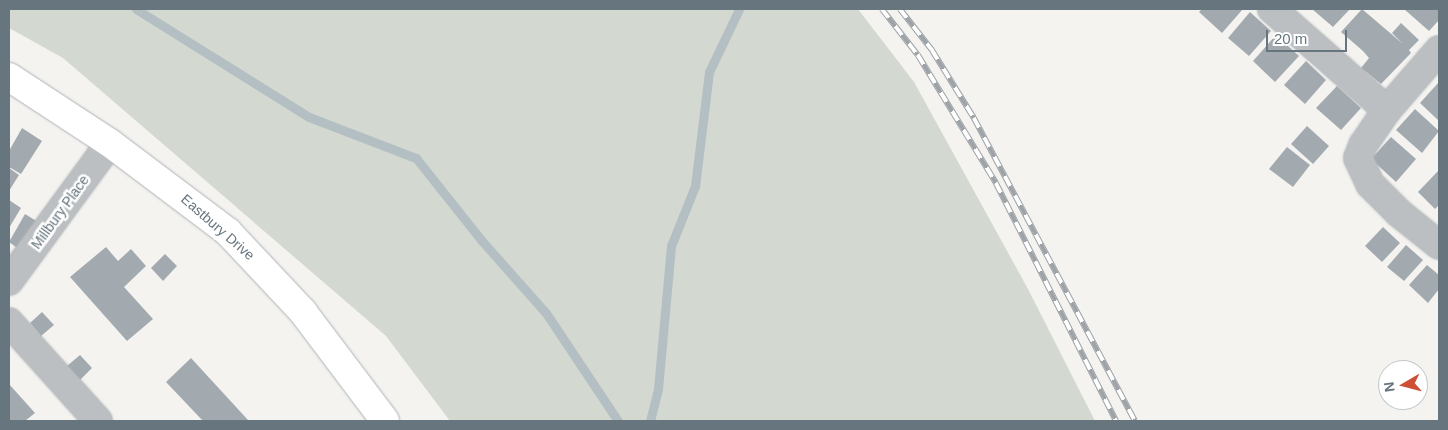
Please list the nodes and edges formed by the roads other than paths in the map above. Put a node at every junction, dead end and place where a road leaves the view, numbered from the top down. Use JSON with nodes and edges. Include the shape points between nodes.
{"nodes":[{"id":1,"x":1272,"y":9,"type":"edge"},
{"id":2,"x":1438,"y":55,"type":"edge"},
{"id":3,"x":9,"y":77,"type":"edge"},
{"id":4,"x":1387,"y":110,"type":"junction"},
{"id":5,"x":110,"y":143,"type":"junction"},
{"id":6,"x":1439,"y":245,"type":"edge"},
{"id":7,"x":9,"y":281,"type":"edge"},
{"id":8,"x":9,"y":322,"type":"edge"},
{"id":9,"x":98,"y":421,"type":"edge"},
{"id":10,"x":385,"y":421,"type":"edge"}],
"edges":[{"from":1,"to":4,"type":"street"},
{"from":2,"to":4,"type":"street"},
{"from":3,"to":5,"type":"street","name":"Eastbury Drive"},
{"from":4,"to":6,"type":"street","via":[[1362,145],[1358,158],[1362,171],[1370,184],[1399,213]]},
{"from":5,"to":7,"type":"street","name":"Millbury Place"},
{"from":5,"to":10,"type":"street","name":"Eastbury Drive","via":[[228,232],[265,269],[303,312]]},
{"from":8,"to":9,"type":"street"}]}
